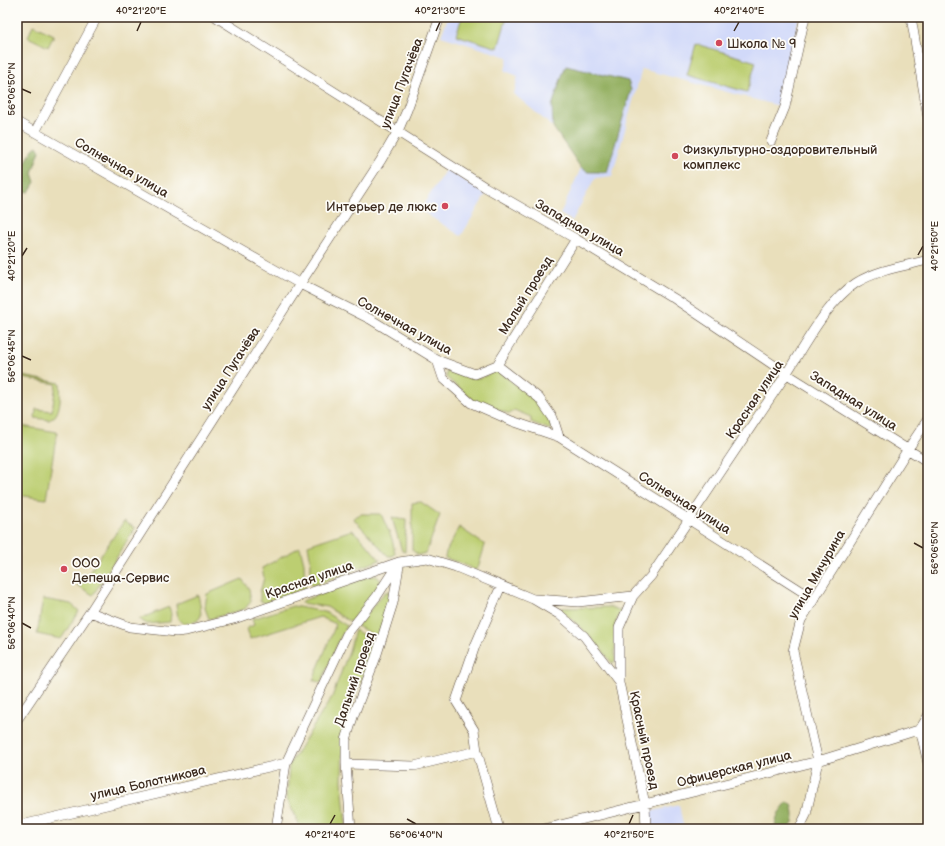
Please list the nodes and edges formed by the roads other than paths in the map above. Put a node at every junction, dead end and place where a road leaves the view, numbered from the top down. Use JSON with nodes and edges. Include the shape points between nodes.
{"nodes":[{"id":1,"x":98,"y":17,"type":"edge"},
{"id":2,"x":216,"y":17,"type":"edge"},
{"id":3,"x":440,"y":17,"type":"edge"},
{"id":4,"x":805,"y":17,"type":"edge"},
{"id":5,"x":911,"y":17,"type":"edge"},
{"id":6,"x":928,"y":117,"type":"edge"},
{"id":7,"x":17,"y":122,"type":"edge"},
{"id":8,"x":398,"y":131,"type":"junction"},
{"id":9,"x":35,"y":132,"type":"junction"},
{"id":10,"x":771,"y":141,"type":"dead end"},
{"id":11,"x":576,"y":239,"type":"junction"},
{"id":12,"x":928,"y":260,"type":"edge"},
{"id":13,"x":300,"y":284,"type":"junction"},
{"id":14,"x":437,"y":360,"type":"junction"},
{"id":15,"x":497,"y":365,"type":"junction"},
{"id":16,"x":787,"y":374,"type":"junction"},
{"id":17,"x":928,"y":419,"type":"edge"},
{"id":18,"x":558,"y":437,"type":"junction"},
{"id":19,"x":908,"y":448,"type":"junction"},
{"id":20,"x":928,"y":462,"type":"edge"},
{"id":21,"x":688,"y":520,"type":"junction"},
{"id":22,"x":399,"y":562,"type":"junction"},
{"id":23,"x":501,"y":586,"type":"junction"},
{"id":24,"x":633,"y":596,"type":"junction"},
{"id":25,"x":532,"y":599,"type":"junction"},
{"id":26,"x":814,"y":599,"type":"junction"},
{"id":27,"x":90,"y":612,"type":"junction"},
{"id":28,"x":619,"y":682,"type":"junction"},
{"id":29,"x":928,"y":716,"type":"edge"},
{"id":30,"x":17,"y":720,"type":"edge"},
{"id":31,"x":924,"y":728,"type":"edge"},
{"id":32,"x":477,"y":751,"type":"junction"},
{"id":33,"x":818,"y":761,"type":"junction"},
{"id":34,"x":286,"y":763,"type":"junction"},
{"id":35,"x":928,"y":763,"type":"edge"},
{"id":36,"x":346,"y":764,"type":"junction"},
{"id":37,"x":645,"y":804,"type":"junction"},
{"id":38,"x":17,"y":826,"type":"edge"},
{"id":39,"x":276,"y":829,"type":"edge"},
{"id":40,"x":350,"y":829,"type":"edge"},
{"id":41,"x":499,"y":829,"type":"edge"},
{"id":42,"x":544,"y":829,"type":"edge"},
{"id":43,"x":646,"y":829,"type":"edge"},
{"id":44,"x":799,"y":829,"type":"edge"}],
"edges":[{"from":1,"to":9,"type":"street"},
{"from":2,"to":8,"type":"street","name":"Западная улица"},
{"from":3,"to":8,"type":"street","name":"улица Пугачёва"},
{"from":4,"to":10,"type":"street","via":[[785,107]]},
{"from":5,"to":6,"type":"street"},
{"from":7,"to":9,"type":"street","name":"Солнечная улица"},
{"from":8,"to":11,"type":"street","name":"Западная улица","via":[[485,187]]},
{"from":8,"to":13,"type":"street","name":"улица Пугачёва"},
{"from":9,"to":13,"type":"street","name":"Солнечная улица"},
{"from":11,"to":15,"type":"street","name":"Малый проезд"},
{"from":11,"to":16,"type":"street","name":"Западная улица","via":[[675,299]]},
{"from":12,"to":16,"type":"street","name":"Красная улица","via":[[892,268],[855,283],[831,305]]},
{"from":13,"to":14,"type":"street","name":"Солнечная улица","via":[[370,319]]},
{"from":13,"to":27,"type":"street","name":"улица Пугачёва"},
{"from":14,"to":15,"type":"street","name":"Солнечная улица","via":[[475,374]]},
{"from":14,"to":18,"type":"street","name":"Солнечная улица","via":[[443,378],[471,403]]},
{"from":15,"to":18,"type":"street","via":[[539,398],[553,418]]},
{"from":16,"to":19,"type":"street","name":"Западная улица"},
{"from":16,"to":21,"type":"street","name":"Красная улица"},
{"from":17,"to":19,"type":"street","name":"улица Мичурина"},
{"from":18,"to":21,"type":"street","name":"Солнечная улица"},
{"from":19,"to":20,"type":"street","name":"Западная улица"},
{"from":19,"to":26,"type":"street","name":"улица Мичурина"},
{"from":21,"to":24,"type":"street","name":"Красная улица","via":[[651,576]]},
{"from":21,"to":26,"type":"street","name":"Солнечная улица"},
{"from":22,"to":23,"type":"street","name":"Красная улица","via":[[427,558]]},
{"from":22,"to":27,"type":"street","name":"Красная улица","via":[[234,619],[186,631],[130,627]]},
{"from":22,"to":34,"type":"street","via":[[377,596],[347,634]]},
{"from":22,"to":36,"type":"street","name":"Дальний проезд","via":[[393,603],[346,740]]},
{"from":23,"to":25,"type":"street","name":"Красная улица"},
{"from":23,"to":32,"type":"street","via":[[475,646],[456,701],[474,730]]},
{"from":24,"to":25,"type":"street","name":"Красная улица","via":[[578,602]]},
{"from":24,"to":28,"type":"street","name":"Красная улица","via":[[619,628]]},
{"from":25,"to":28,"type":"street","name":"Красная улица","via":[[560,615],[584,636]]},
{"from":26,"to":33,"type":"street","name":"улица Мичурина","via":[[801,620],[792,651]]},
{"from":27,"to":30,"type":"street","name":"улица Пугачёва"},
{"from":28,"to":37,"type":"street","name":"Красный проезд"},
{"from":29,"to":31,"type":"street"},
{"from":31,"to":33,"type":"street","name":"Офицерская улица"},
{"from":31,"to":35,"type":"street"},
{"from":32,"to":36,"type":"street","via":[[414,766]]},
{"from":32,"to":41,"type":"street"},
{"from":33,"to":37,"type":"street","name":"Офицерская улица"},
{"from":33,"to":44,"type":"street","name":"улица Мичурина","via":[[806,814]]},
{"from":34,"to":38,"type":"street","name":"улица Болотникова"},
{"from":34,"to":39,"type":"street"},
{"from":36,"to":40,"type":"street","name":"Дальний проезд"},
{"from":37,"to":42,"type":"street","name":"Офицерская улица"},
{"from":37,"to":43,"type":"street","name":"Красный проезд"}]}
